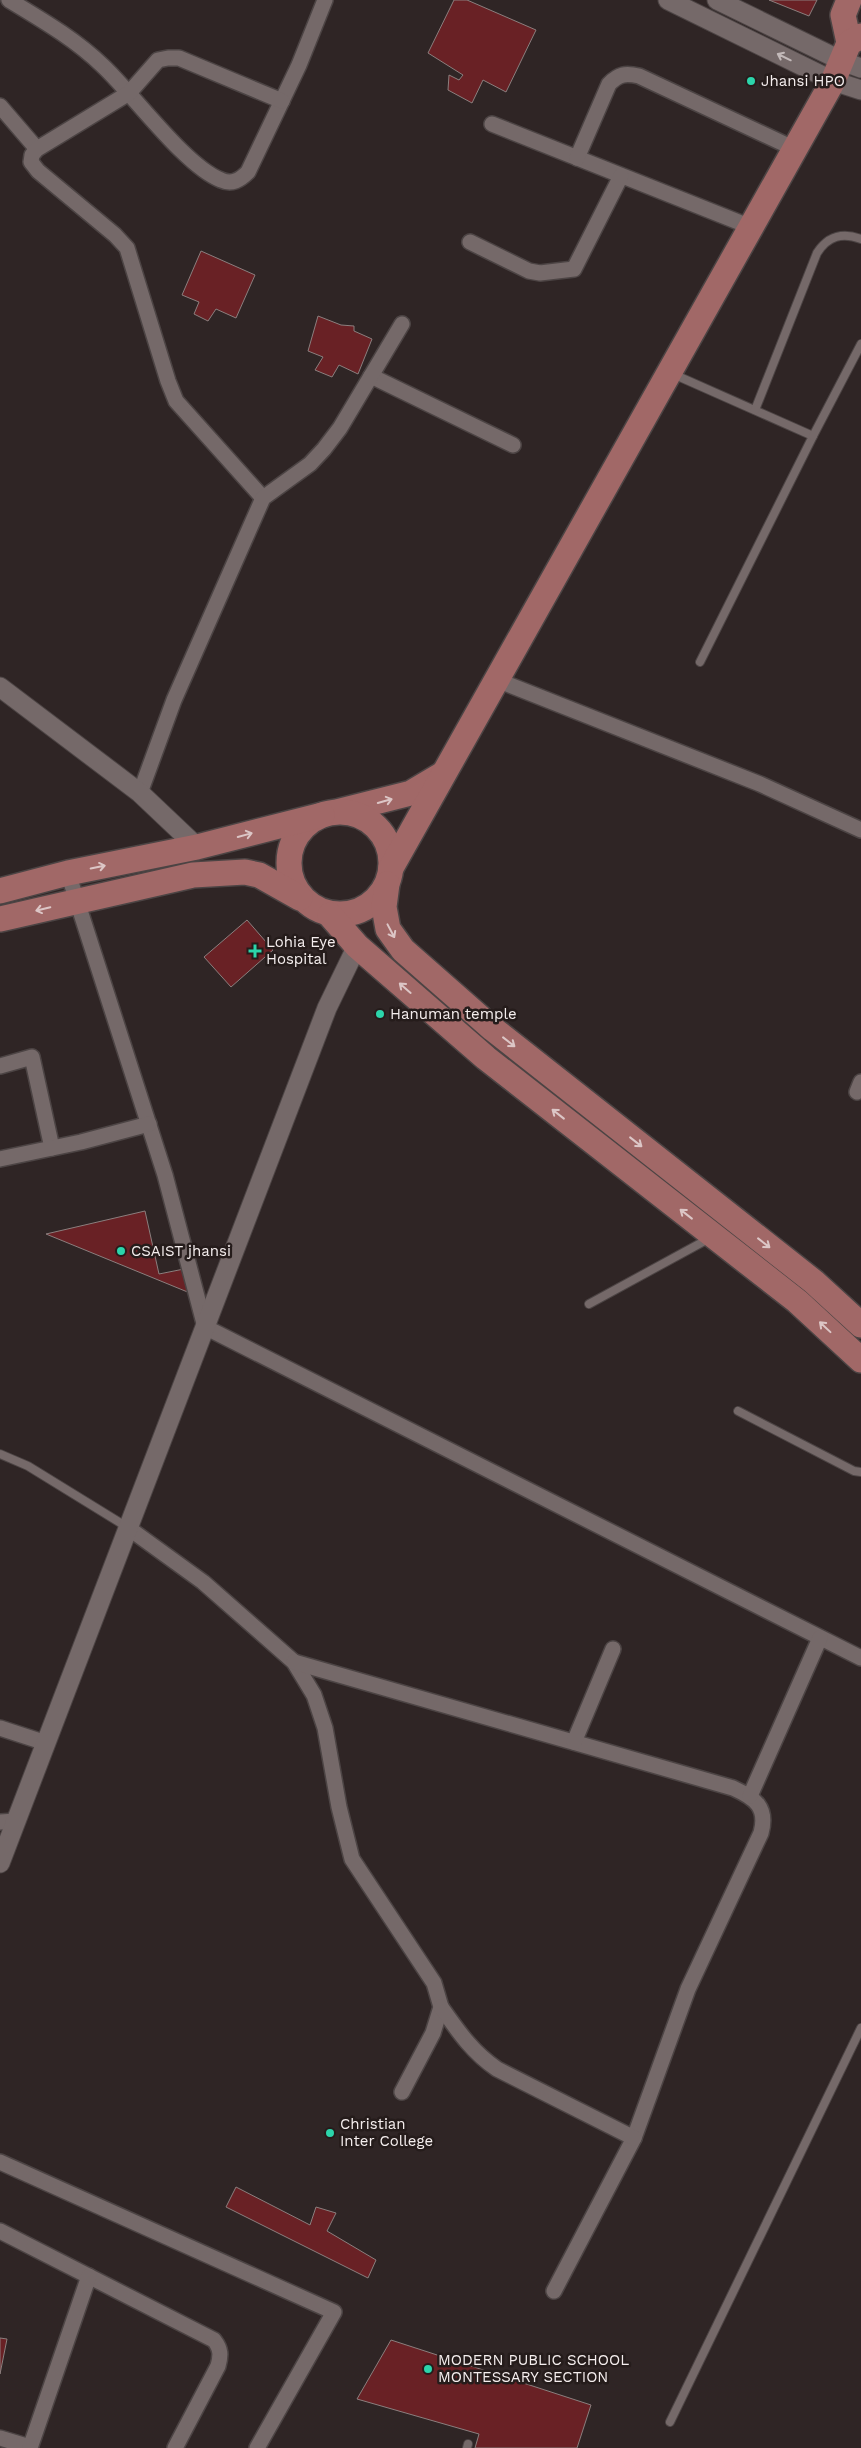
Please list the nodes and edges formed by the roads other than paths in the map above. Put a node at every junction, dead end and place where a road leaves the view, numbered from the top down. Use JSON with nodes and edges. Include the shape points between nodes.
{"nodes":[{"id":1,"x":10,"y":0,"type":"edge"},
{"id":2,"x":325,"y":0,"type":"edge"},
{"id":3,"x":668,"y":0,"type":"edge"},
{"id":4,"x":717,"y":0,"type":"edge"},
{"id":5,"x":850,"y":0,"type":"edge"},
{"id":6,"x":849,"y":58,"type":"edge"},
{"id":7,"x":861,"y":90,"type":"edge"},
{"id":8,"x":129,"y":93,"type":"junction"},
{"id":9,"x":282,"y":101,"type":"junction"},
{"id":10,"x":0,"y":106,"type":"edge"},
{"id":11,"x":492,"y":124,"type":"dead end"},
{"id":12,"x":37,"y":149,"type":"junction"},
{"id":13,"x":795,"y":149,"type":"junction"},
{"id":14,"x":577,"y":158,"type":"junction"},
{"id":15,"x":621,"y":176,"type":"junction"},
{"id":16,"x":751,"y":227,"type":"junction"},
{"id":17,"x":861,"y":240,"type":"edge"},
{"id":18,"x":470,"y":242,"type":"dead end"},
{"id":19,"x":402,"y":324,"type":"dead end"},
{"id":20,"x":861,"y":344,"type":"edge"},
{"id":21,"x":669,"y":373,"type":"junction"},
{"id":22,"x":371,"y":376,"type":"junction"},
{"id":23,"x":755,"y":410,"type":"junction"},
{"id":24,"x":813,"y":436,"type":"junction"},
{"id":25,"x":513,"y":445,"type":"dead end"},
{"id":26,"x":263,"y":498,"type":"junction"},
{"id":27,"x":700,"y":662,"type":"dead end"},
{"id":28,"x":497,"y":680,"type":"junction"},
{"id":29,"x":0,"y":687,"type":"edge"},
{"id":30,"x":0,"y":695,"type":"edge"},
{"id":31,"x":21,"y":704,"type":"junction"},
{"id":32,"x":443,"y":774,"type":"junction"},
{"id":33,"x":140,"y":793,"type":"junction"},
{"id":34,"x":330,"y":813,"type":"junction"},
{"id":35,"x":861,"y":830,"type":"edge"},
{"id":36,"x":198,"y":847,"type":"junction"},
{"id":37,"x":68,"y":874,"type":"junction"},
{"id":38,"x":389,"y":876,"type":"junction"},
{"id":39,"x":0,"y":892,"type":"edge"},
{"id":40,"x":300,"y":898,"type":"junction"},
{"id":41,"x":76,"y":902,"type":"junction"},
{"id":42,"x":330,"y":914,"type":"junction"},
{"id":43,"x":0,"y":919,"type":"edge"},
{"id":44,"x":357,"y":946,"type":"junction"},
{"id":45,"x":0,"y":1066,"type":"edge"},
{"id":46,"x":148,"y":1124,"type":"junction"},
{"id":47,"x":52,"y":1148,"type":"junction"},
{"id":48,"x":0,"y":1159,"type":"edge"},
{"id":49,"x":714,"y":1236,"type":"junction"},
{"id":50,"x":589,"y":1304,"type":"dead end"},
{"id":51,"x":861,"y":1325,"type":"edge"},
{"id":52,"x":205,"y":1327,"type":"junction"},
{"id":53,"x":861,"y":1360,"type":"edge"},
{"id":54,"x":738,"y":1411,"type":"dead end"},
{"id":55,"x":0,"y":1454,"type":"edge"},
{"id":56,"x":861,"y":1472,"type":"edge"},
{"id":57,"x":128,"y":1527,"type":"junction"},
{"id":58,"x":820,"y":1638,"type":"junction"},
{"id":59,"x":613,"y":1648,"type":"dead end"},
{"id":60,"x":861,"y":1658,"type":"edge"},
{"id":61,"x":294,"y":1662,"type":"junction"},
{"id":62,"x":0,"y":1728,"type":"edge"},
{"id":63,"x":574,"y":1742,"type":"junction"},
{"id":64,"x":46,"y":1743,"type":"junction"},
{"id":65,"x":750,"y":1796,"type":"junction"},
{"id":66,"x":8,"y":1822,"type":"edge"},
{"id":67,"x":0,"y":1863,"type":"edge"},
{"id":68,"x":442,"y":2007,"type":"junction"},
{"id":69,"x":861,"y":2028,"type":"edge"},
{"id":70,"x":402,"y":2092,"type":"dead end"},
{"id":71,"x":634,"y":2138,"type":"junction"},
{"id":72,"x":0,"y":2162,"type":"edge"},
{"id":73,"x":0,"y":2232,"type":"edge"},
{"id":74,"x":89,"y":2276,"type":"junction"},
{"id":75,"x":554,"y":2291,"type":"dead end"},
{"id":76,"x":670,"y":2422,"type":"dead end"},
{"id":77,"x":0,"y":2438,"type":"edge"},
{"id":78,"x":30,"y":2448,"type":"edge"},
{"id":79,"x":175,"y":2448,"type":"edge"},
{"id":80,"x":257,"y":2448,"type":"edge"}],
"edges":[{"from":1,"to":8,"type":"street","via":[[81,46]]},
{"from":2,"to":9,"type":"street"},
{"from":6,"to":3,"type":"street","one_way":true},
{"from":4,"to":6,"type":"street"},
{"from":5,"to":6,"type":"main road","via":[[843,15]]},
{"from":6,"to":7,"type":"street"},
{"from":6,"to":13,"type":"main road"},
{"from":8,"to":9,"type":"street","via":[[158,60],[179,58]]},
{"from":8,"to":9,"type":"street","via":[[194,161],[219,180],[228,182],[239,180],[248,172]]},
{"from":8,"to":12,"type":"street"},
{"from":10,"to":12,"type":"street"},
{"from":11,"to":14,"type":"street"},
{"from":12,"to":26,"type":"street","via":[[31,162],[38,171],[127,248],[176,401]]},
{"from":13,"to":14,"type":"street","via":[[628,73],[617,76],[609,84]]},
{"from":13,"to":16,"type":"main road"},
{"from":14,"to":15,"type":"street"},
{"from":15,"to":16,"type":"street"},
{"from":15,"to":18,"type":"street","via":[[574,269],[529,271]]},
{"from":16,"to":21,"type":"main road"},
{"from":17,"to":23,"type":"lane","via":[[849,234],[836,236],[824,242],[816,253]]},
{"from":19,"to":22,"type":"street"},
{"from":20,"to":24,"type":"lane"},
{"from":21,"to":23,"type":"lane"},
{"from":21,"to":28,"type":"main road"},
{"from":22,"to":25,"type":"street"},
{"from":22,"to":26,"type":"street","via":[[324,449],[310,464]]},
{"from":23,"to":24,"type":"lane"},
{"from":24,"to":27,"type":"lane"},
{"from":26,"to":33,"type":"street","via":[[174,700]]},
{"from":28,"to":32,"type":"main road"},
{"from":28,"to":35,"type":"street","via":[[760,784]]},
{"from":29,"to":31,"type":"street"},
{"from":30,"to":31,"type":"street"},
{"from":31,"to":33,"type":"street"},
{"from":34,"to":32,"type":"main road","one_way":true,"via":[[411,793]]},
{"from":32,"to":38,"type":"main road"},
{"from":33,"to":36,"type":"street"},
{"from":36,"to":34,"type":"main road","one_way":true},
{"from":34,"to":38,"type":"main road","via":[[354,814],[370,822],[382,834],[390,850]]},
{"from":34,"to":40,"type":"main road","via":[[307,823],[289,851],[289,875]]},
{"from":37,"to":36,"type":"main road","one_way":true},
{"from":37,"to":39,"type":"main road"},
{"from":37,"to":41,"type":"street"},
{"from":38,"to":42,"type":"main road","via":[[378,899],[364,910],[347,915]]},
{"from":38,"to":51,"type":"main road","one_way":true,"via":[[384,907],[388,929],[403,950],[493,1029],[806,1276]]},
{"from":40,"to":41,"type":"main road","via":[[260,875],[229,872],[193,875]]},
{"from":40,"to":42,"type":"main road"},
{"from":41,"to":43,"type":"main road","one_way":true},
{"from":41,"to":46,"type":"street"},
{"from":42,"to":44,"type":"main road"},
{"from":49,"to":44,"type":"main road","one_way":true,"via":[[486,1058]]},
{"from":44,"to":52,"type":"street","via":[[327,1008]]},
{"from":45,"to":47,"type":"street","via":[[32,1057]]},
{"from":46,"to":47,"type":"street"},
{"from":46,"to":52,"type":"street"},
{"from":47,"to":48,"type":"street"},
{"from":49,"to":50,"type":"lane"},
{"from":53,"to":49,"type":"main road","one_way":true,"via":[[797,1301]]},
{"from":52,"to":57,"type":"street"},
{"from":52,"to":58,"type":"street"},
{"from":54,"to":56,"type":"lane"},
{"from":55,"to":57,"type":"lane","via":[[28,1466]]},
{"from":57,"to":61,"type":"street","via":[[203,1582]]},
{"from":57,"to":64,"type":"street"},
{"from":58,"to":60,"type":"street"},
{"from":58,"to":65,"type":"street"},
{"from":59,"to":63,"type":"street"},
{"from":61,"to":63,"type":"street"},
{"from":61,"to":68,"type":"street","via":[[314,1695],[325,1728],[352,1859],[434,1983]]},
{"from":62,"to":64,"type":"street"},
{"from":63,"to":65,"type":"street","via":[[733,1788]]},
{"from":64,"to":66,"type":"street"},
{"from":65,"to":71,"type":"street","via":[[762,1810],[761,1833],[688,1989]]},
{"from":66,"to":67,"type":"street"},
{"from":68,"to":70,"type":"street","via":[[433,2033]]},
{"from":68,"to":71,"type":"street","via":[[467,2044],[497,2069]]},
{"from":69,"to":76,"type":"lane"},
{"from":71,"to":75,"type":"street"},
{"from":72,"to":80,"type":"street","via":[[334,2312]]},
{"from":73,"to":74,"type":"street"},
{"from":74,"to":78,"type":"street"},
{"from":74,"to":79,"type":"street","via":[[214,2340],[220,2348],[218,2366]]},
{"from":77,"to":78,"type":"street"}]}
